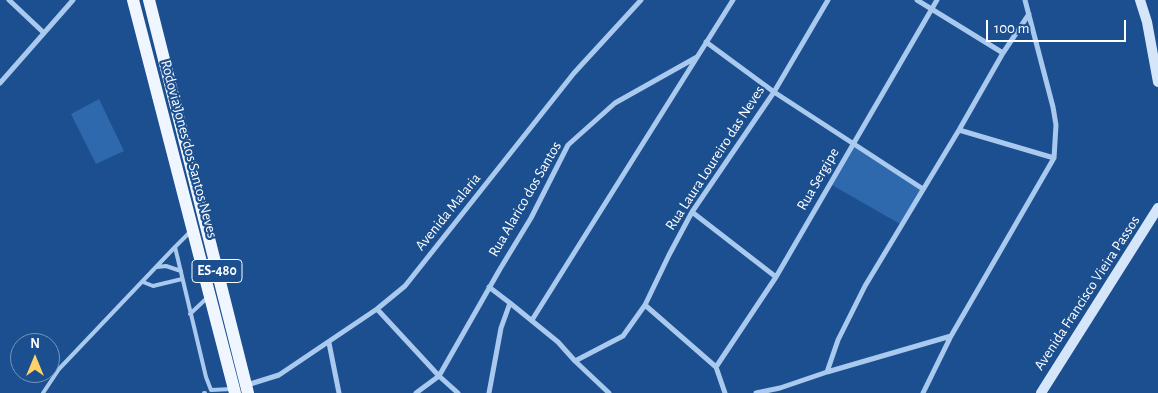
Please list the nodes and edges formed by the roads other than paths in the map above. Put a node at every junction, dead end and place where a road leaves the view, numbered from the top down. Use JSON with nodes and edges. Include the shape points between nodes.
{"nodes":[{"id":1,"x":9,"y":0,"type":"edge"},
{"id":2,"x":73,"y":0,"type":"edge"},
{"id":3,"x":133,"y":0,"type":"edge"},
{"id":4,"x":149,"y":0,"type":"edge"},
{"id":5,"x":641,"y":0,"type":"edge"},
{"id":6,"x":733,"y":0,"type":"edge"},
{"id":7,"x":828,"y":0,"type":"edge"},
{"id":8,"x":917,"y":0,"type":"edge"},
{"id":9,"x":937,"y":0,"type":"edge"},
{"id":10,"x":1025,"y":0,"type":"edge"},
{"id":11,"x":1140,"y":0,"type":"edge"},
{"id":12,"x":931,"y":9,"type":"junction"},
{"id":13,"x":1029,"y":14,"type":"junction"},
{"id":14,"x":44,"y":33,"type":"junction"},
{"id":15,"x":706,"y":42,"type":"junction"},
{"id":16,"x":1003,"y":53,"type":"junction"},
{"id":17,"x":697,"y":57,"type":"junction"},
{"id":18,"x":1157,"y":70,"type":"edge"},
{"id":19,"x":1158,"y":82,"type":"edge"},
{"id":20,"x":0,"y":83,"type":"edge"},
{"id":21,"x":774,"y":92,"type":"junction"},
{"id":22,"x":959,"y":130,"type":"junction"},
{"id":23,"x":853,"y":144,"type":"junction"},
{"id":24,"x":1054,"y":158,"type":"junction"},
{"id":25,"x":924,"y":189,"type":"junction"},
{"id":26,"x":1158,"y":208,"type":"edge"},
{"id":27,"x":692,"y":212,"type":"junction"},
{"id":28,"x":203,"y":213,"type":"junction"},
{"id":29,"x":190,"y":216,"type":"junction"},
{"id":30,"x":193,"y":230,"type":"junction"},
{"id":31,"x":175,"y":247,"type":"junction"},
{"id":32,"x":157,"y":267,"type":"junction"},
{"id":33,"x":181,"y":271,"type":"junction"},
{"id":34,"x":776,"y":278,"type":"junction"},
{"id":35,"x":182,"y":279,"type":"junction"},
{"id":36,"x":143,"y":282,"type":"junction"},
{"id":37,"x":489,"y":287,"type":"junction"},
{"id":38,"x":210,"y":296,"type":"junction"},
{"id":39,"x":510,"y":303,"type":"junction"},
{"id":40,"x":645,"y":305,"type":"junction"},
{"id":41,"x":378,"y":309,"type":"junction"},
{"id":42,"x":190,"y":314,"type":"junction"},
{"id":43,"x":532,"y":320,"type":"junction"},
{"id":44,"x":951,"y":336,"type":"junction"},
{"id":45,"x":328,"y":343,"type":"junction"},
{"id":46,"x":575,"y":361,"type":"junction"},
{"id":47,"x":716,"y":367,"type":"junction"},
{"id":48,"x":827,"y":372,"type":"junction"},
{"id":49,"x":439,"y":376,"type":"junction"},
{"id":50,"x":211,"y":390,"type":"junction"},
{"id":51,"x":241,"y":390,"type":"edge"},
{"id":52,"x":43,"y":393,"type":"edge"},
{"id":53,"x":205,"y":393,"type":"edge"},
{"id":54,"x":340,"y":393,"type":"edge"},
{"id":55,"x":416,"y":393,"type":"edge"},
{"id":56,"x":458,"y":393,"type":"edge"},
{"id":57,"x":489,"y":393,"type":"edge"},
{"id":58,"x":609,"y":393,"type":"edge"},
{"id":59,"x":724,"y":393,"type":"edge"},
{"id":60,"x":756,"y":393,"type":"edge"},
{"id":61,"x":924,"y":393,"type":"edge"},
{"id":62,"x":1041,"y":393,"type":"edge"}],
"edges":[{"from":1,"to":14,"type":"street"},
{"from":2,"to":14,"type":"street"},
{"from":3,"to":29,"type":"main road","name":"Rodovia Jones dos Santos Neves","number":"ES-480"},
{"from":4,"to":28,"type":"main road","name":"Rodovia Jones dos Santos Neves","number":"ES-480"},
{"from":5,"to":41,"type":"street","name":"Avenida Malaria","via":[[574,73],[405,286]]},
{"from":6,"to":15,"type":"street"},
{"from":7,"to":21,"type":"street","name":"Rua Laura Loureiro das Neves"},
{"from":8,"to":12,"type":"street"},
{"from":9,"to":12,"type":"street","name":"Rua Sergipe"},
{"from":10,"to":13,"type":"street"},
{"from":11,"to":18,"type":"main road"},
{"from":12,"to":16,"type":"street"},
{"from":12,"to":23,"type":"street","name":"Rua Sergipe"},
{"from":13,"to":16,"type":"street"},
{"from":13,"to":24,"type":"street","via":[[1054,116]]},
{"from":14,"to":20,"type":"street"},
{"from":15,"to":17,"type":"street"},
{"from":15,"to":21,"type":"street"},
{"from":16,"to":22,"type":"street"},
{"from":17,"to":37,"type":"street","name":"Rua Alarico dos Santos","via":[[615,103],[568,146],[531,218]]},
{"from":17,"to":43,"type":"street"},
{"from":18,"to":19,"type":"main road"},
{"from":21,"to":23,"type":"street"},
{"from":21,"to":27,"type":"street","name":"Rua Laura Loureiro das Neves"},
{"from":22,"to":24,"type":"street"},
{"from":22,"to":25,"type":"street"},
{"from":23,"to":25,"type":"street"},
{"from":23,"to":34,"type":"street","name":"Rua Sergipe"},
{"from":24,"to":44,"type":"street"},
{"from":25,"to":48,"type":"street","via":[[865,286],[838,340]]},
{"from":26,"to":62,"type":"main road","name":"Avenida Francisco Vieira Passos"},
{"from":27,"to":34,"type":"street"},
{"from":27,"to":40,"type":"street","name":"Rua Laura Loureiro das Neves"},
{"from":28,"to":29,"type":"main road"},
{"from":28,"to":51,"type":"main road","name":"Rodovia Jones dos Santos Neves","number":"ES-480"},
{"from":29,"to":30,"type":"main road","name":"Rodovia Jones dos Santos Neves","number":"ES-480"},
{"from":30,"to":31,"type":"lane"},
{"from":30,"to":38,"type":"main road","name":"Rodovia Jones dos Santos Neves","number":"ES-480"},
{"from":31,"to":32,"type":"lane"},
{"from":31,"to":33,"type":"lane"},
{"from":32,"to":33,"type":"lane"},
{"from":32,"to":36,"type":"lane"},
{"from":33,"to":35,"type":"lane"},
{"from":34,"to":47,"type":"street","name":"Rua Sergipe"},
{"from":35,"to":36,"type":"lane","via":[[153,286]]},
{"from":35,"to":42,"type":"lane"},
{"from":36,"to":52,"type":"lane","via":[[59,369]]},
{"from":37,"to":39,"type":"street"},
{"from":37,"to":49,"type":"street","name":"Rua Alarico dos Santos"},
{"from":38,"to":42,"type":"lane"},
{"from":38,"to":51,"type":"main road","name":"Rodovia Jones dos Santos Neves","number":"ES-480"},
{"from":39,"to":43,"type":"street"},
{"from":39,"to":57,"type":"street","via":[[501,328]]},
{"from":40,"to":46,"type":"street","name":"Rua Laura Loureiro das Neves","via":[[623,336]]},
{"from":40,"to":47,"type":"street"},
{"from":41,"to":45,"type":"street","name":"Avenida Malaria"},
{"from":41,"to":49,"type":"street"},
{"from":42,"to":50,"type":"lane"},
{"from":43,"to":46,"type":"street"},
{"from":44,"to":48,"type":"street"},
{"from":44,"to":61,"type":"street"},
{"from":45,"to":51,"type":"street","name":"Avenida Malaria","via":[[279,375]]},
{"from":45,"to":54,"type":"street"},
{"from":46,"to":58,"type":"street"},
{"from":47,"to":59,"type":"street"},
{"from":48,"to":60,"type":"street"},
{"from":49,"to":55,"type":"street","name":"Rua Alarico dos Santos"},
{"from":49,"to":56,"type":"street"},
{"from":50,"to":51,"type":"lane"},
{"from":50,"to":53,"type":"lane"}]}
